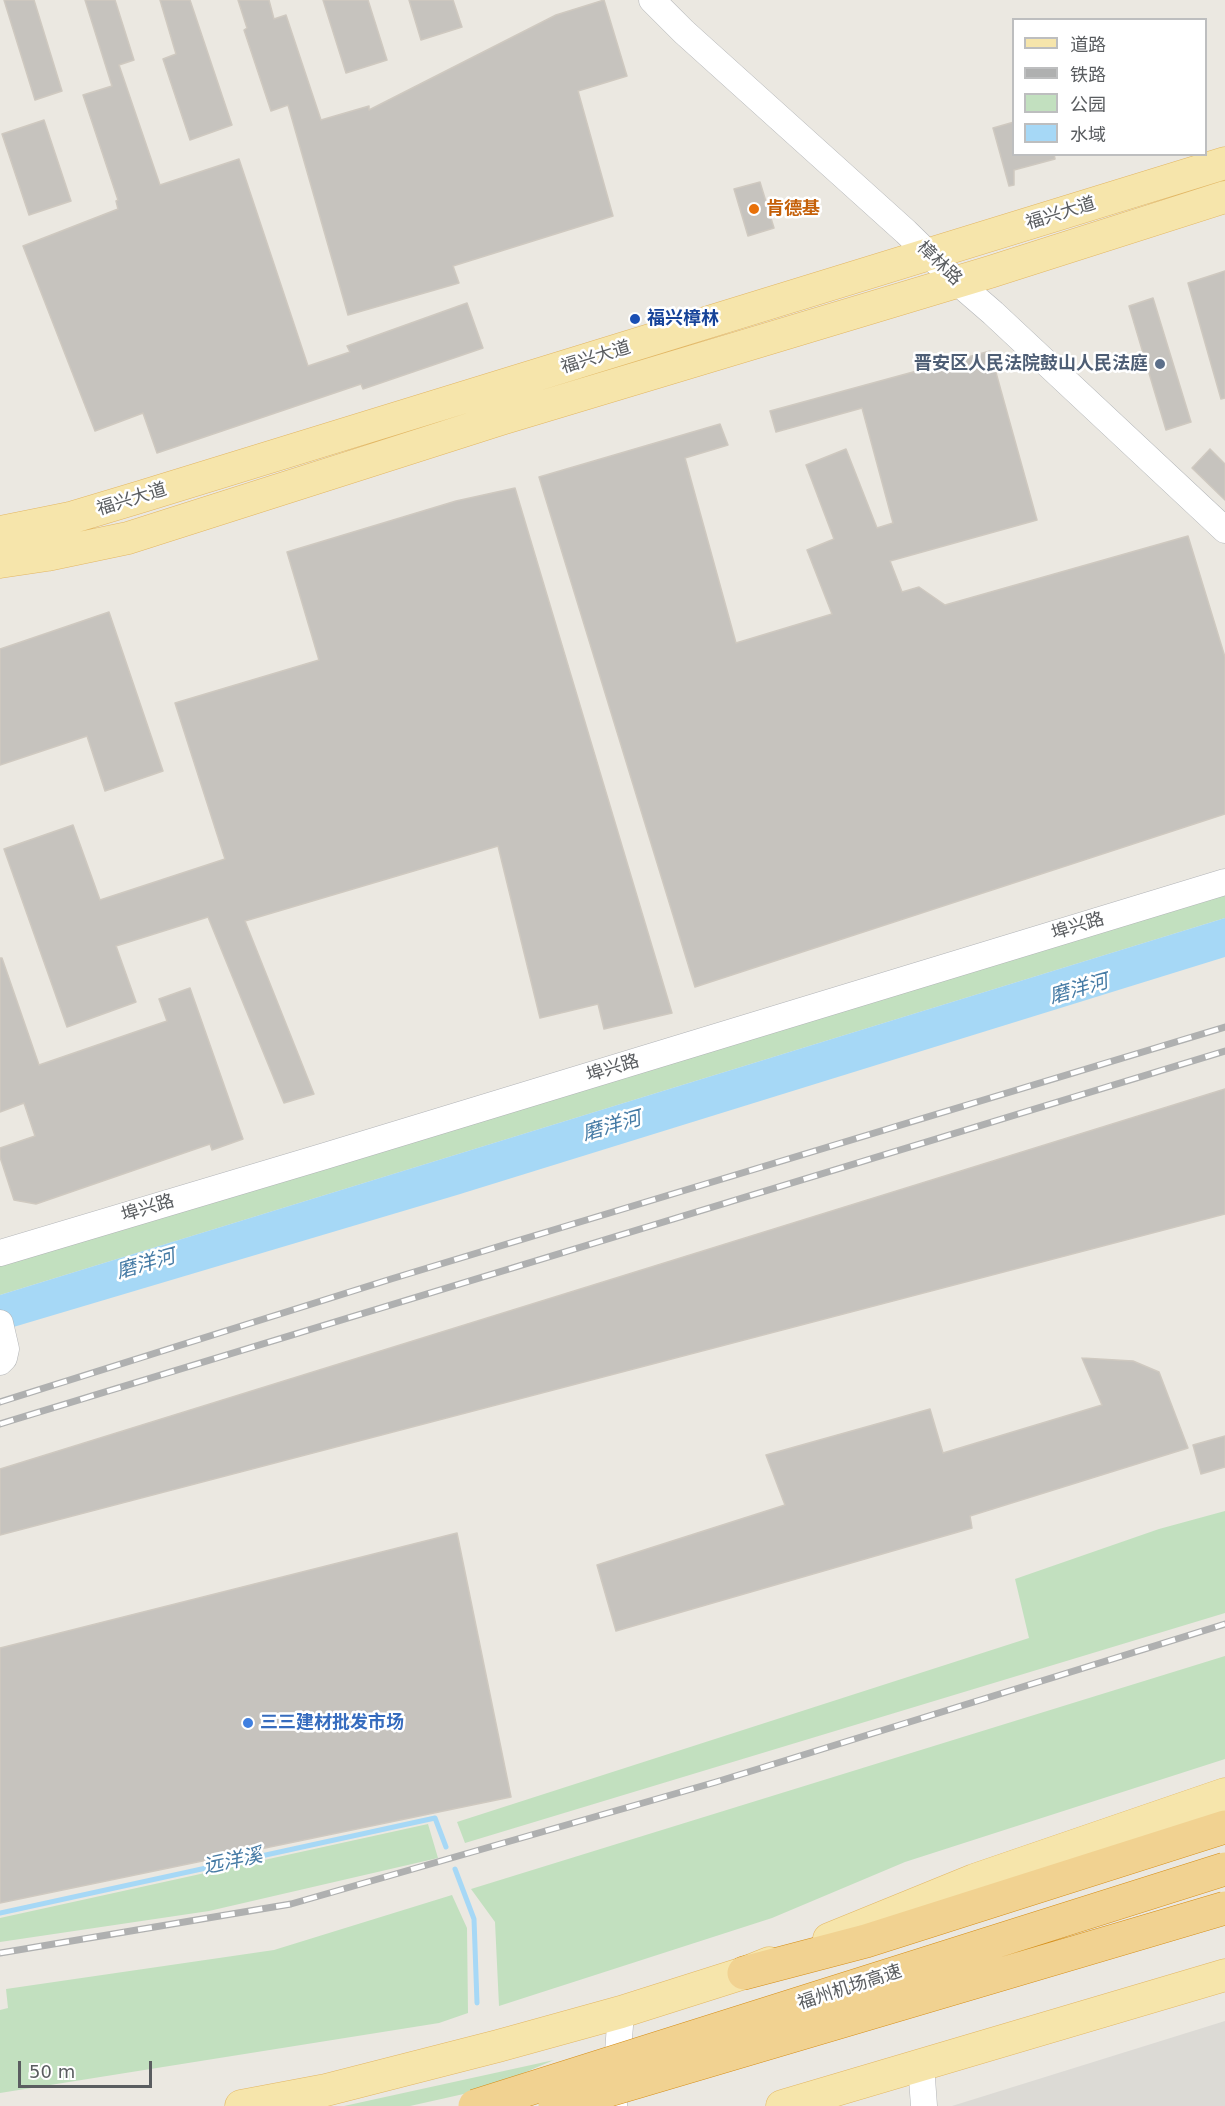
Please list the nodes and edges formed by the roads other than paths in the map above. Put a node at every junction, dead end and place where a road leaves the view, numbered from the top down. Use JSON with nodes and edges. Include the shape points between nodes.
{"nodes":[{"id":1,"x":651,"y":0,"type":"edge"},
{"id":2,"x":1225,"y":163,"type":"edge"},
{"id":3,"x":1225,"y":197,"type":"edge"},
{"id":4,"x":931,"y":255,"type":"junction"},
{"id":5,"x":956,"y":281,"type":"junction"},
{"id":6,"x":1225,"y":531,"type":"edge"},
{"id":7,"x":0,"y":532,"type":"edge"},
{"id":8,"x":0,"y":562,"type":"edge"},
{"id":9,"x":1225,"y":882,"type":"edge"},
{"id":10,"x":0,"y":1253,"type":"edge"},
{"id":11,"x":1225,"y":1794,"type":"edge"},
{"id":12,"x":1225,"y":1827,"type":"edge"},
{"id":13,"x":1225,"y":1869,"type":"edge"},
{"id":14,"x":1225,"y":1908,"type":"edge"},
{"id":15,"x":744,"y":1973,"type":"junction"},
{"id":16,"x":1225,"y":1975,"type":"edge"},
{"id":17,"x":621,"y":2012,"type":"junction"},
{"id":18,"x":921,"y":2065,"type":"junction"},
{"id":19,"x":242,"y":2106,"type":"edge"},
{"id":20,"x":475,"y":2106,"type":"edge"},
{"id":21,"x":555,"y":2106,"type":"edge"},
{"id":22,"x":614,"y":2106,"type":"edge"},
{"id":23,"x":782,"y":2106,"type":"edge"},
{"id":24,"x":924,"y":2106,"type":"edge"}],
"edges":[{"from":1,"to":4,"type":"street","name":"樟林路"},
{"from":2,"to":4,"type":"main road","name":"福兴大道"},
{"from":3,"to":5,"type":"main road","name":"福兴大道"},
{"from":4,"to":5,"type":"street","name":"樟林路"},
{"from":4,"to":7,"type":"main road","name":"福兴大道","via":[[70,518]]},
{"from":5,"to":6,"type":"street","name":"樟林路"},
{"from":5,"to":8,"type":"main road","name":"福兴大道","via":[[501,419],[128,538]]},
{"from":9,"to":10,"type":"street","name":"埠兴路"},
{"from":11,"to":15,"type":"main road","via":[[974,1880]]},
{"from":12,"to":15,"type":"highway","via":[[866,1941]]},
{"from":13,"to":20,"type":"highway","name":"福州机场高速","bridge":true},
{"from":14,"to":21,"type":"highway","name":"福州机场高速","bridge":true},
{"from":15,"to":17,"type":"main road"},
{"from":16,"to":18,"type":"main road"},
{"from":17,"to":19,"type":"main road","via":[[326,2090]]},
{"from":17,"to":22,"type":"street"},
{"from":18,"to":23,"type":"main road"},
{"from":18,"to":24,"type":"street"}]}
